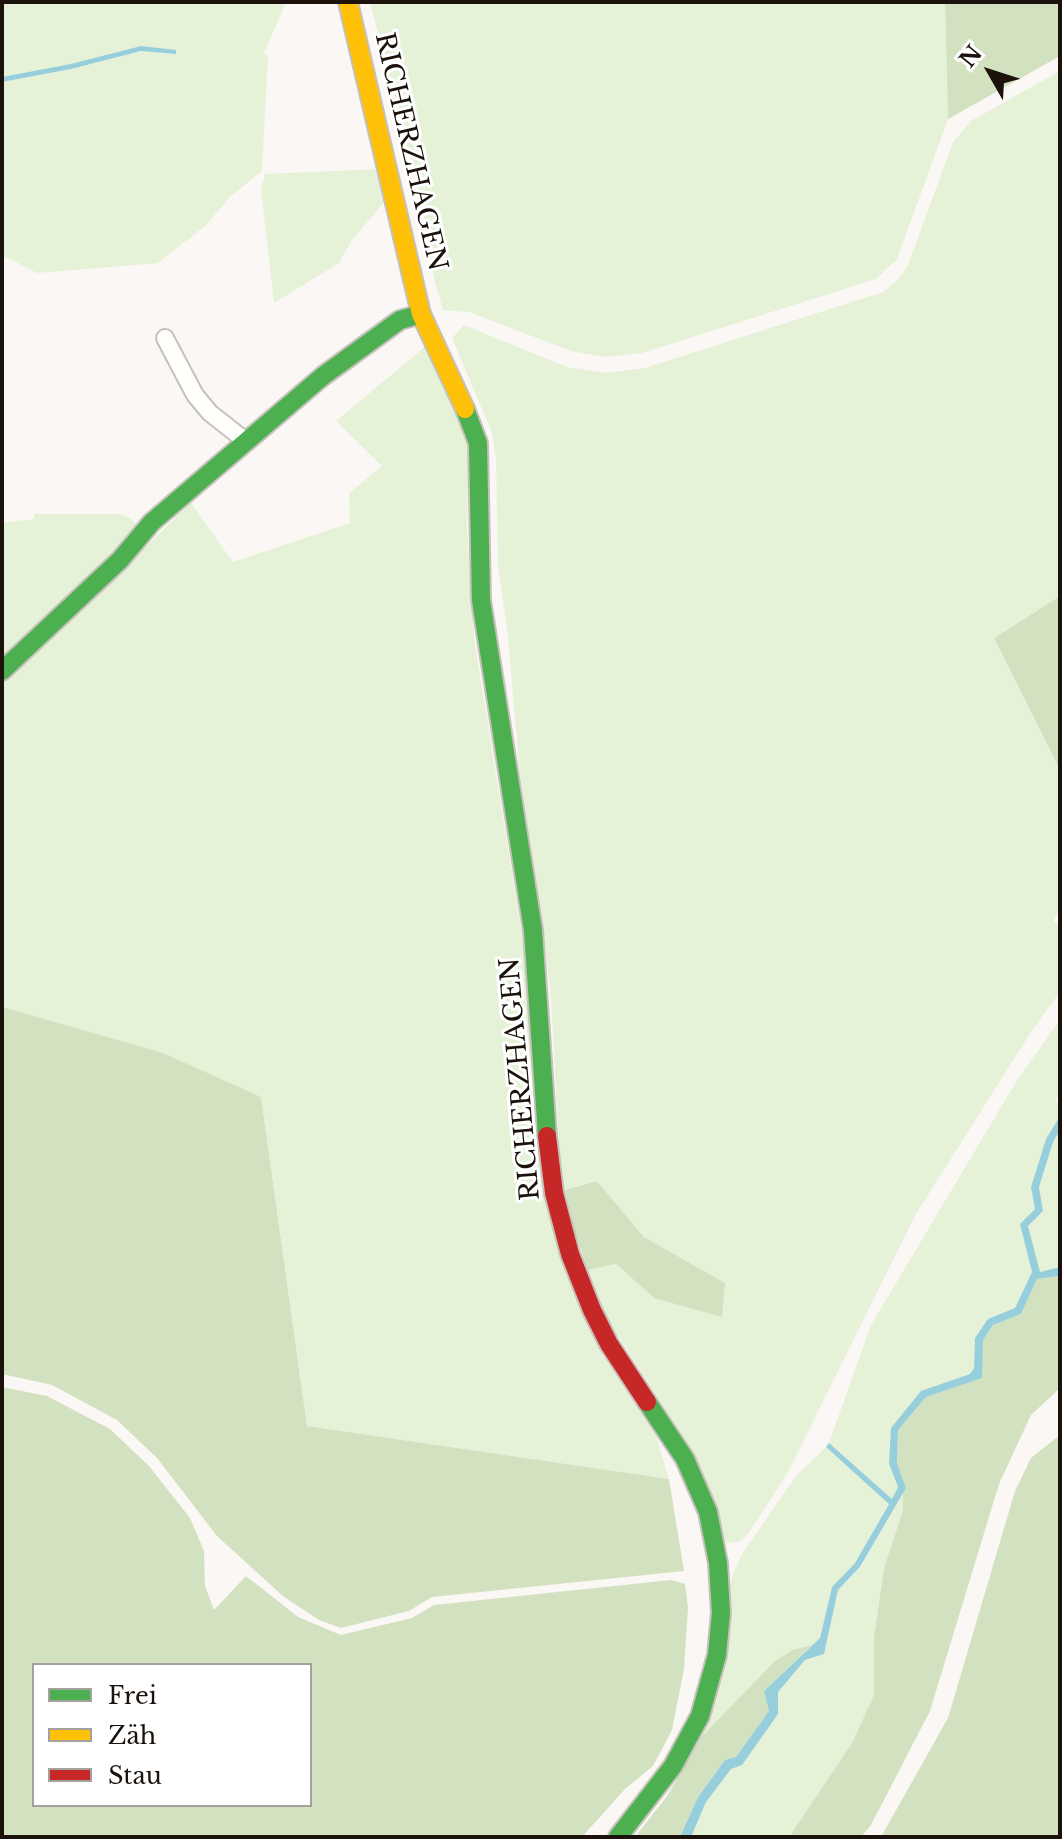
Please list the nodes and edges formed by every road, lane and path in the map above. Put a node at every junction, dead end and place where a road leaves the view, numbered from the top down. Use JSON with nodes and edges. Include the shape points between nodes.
{"nodes":[{"id":1,"x":348,"y":2,"type":"edge"},
{"id":2,"x":421,"y":314,"type":"junction"},
{"id":3,"x":165,"y":338,"type":"dead end"},
{"id":4,"x":247,"y":442,"type":"junction"},
{"id":5,"x":2,"y":671,"type":"edge"},
{"id":6,"x":618,"y":1837,"type":"edge"}],
"edges":[{"from":1,"to":2,"type":"street","name":"RICHERZHAGEN"},
{"from":2,"to":4,"type":"street","via":[[400,320]]},
{"from":2,"to":6,"type":"street","name":"RICHERZHAGEN","via":[[478,443],[481,600],[533,930],[554,1193],[592,1310],[685,1459],[708,1512],[718,1563],[717,1655],[700,1716],[673,1766]]},
{"from":3,"to":4,"type":"street","via":[[195,395]]},
{"from":4,"to":5,"type":"street","via":[[152,522],[120,560]]}]}
